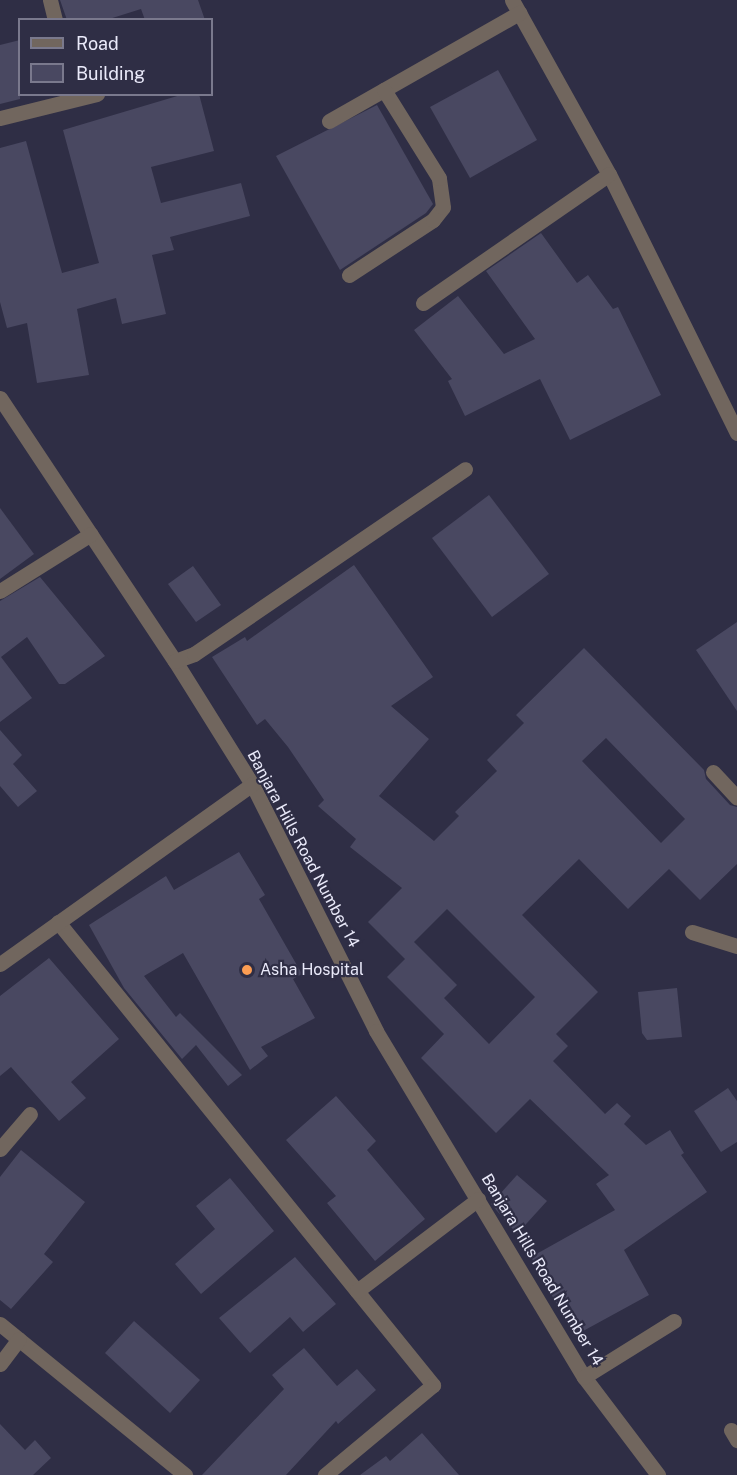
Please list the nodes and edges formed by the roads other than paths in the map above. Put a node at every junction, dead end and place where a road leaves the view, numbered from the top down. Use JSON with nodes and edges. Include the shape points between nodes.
{"nodes":[{"id":1,"x":50,"y":0,"type":"edge"},
{"id":2,"x":516,"y":6,"type":"edge"},
{"id":3,"x":54,"y":18,"type":"edge"},
{"id":4,"x":384,"y":90,"type":"junction"},
{"id":5,"x":90,"y":96,"type":"edge"},
{"id":6,"x":0,"y":118,"type":"edge"},
{"id":7,"x":329,"y":121,"type":"dead end"},
{"id":8,"x":609,"y":174,"type":"junction"},
{"id":9,"x":348,"y":275,"type":"dead end"},
{"id":10,"x":423,"y":303,"type":"dead end"},
{"id":11,"x":0,"y":398,"type":"edge"},
{"id":12,"x":737,"y":433,"type":"edge"},
{"id":13,"x":465,"y":470,"type":"dead end"},
{"id":14,"x":91,"y":534,"type":"junction"},
{"id":15,"x":0,"y":591,"type":"edge"},
{"id":16,"x":175,"y":661,"type":"junction"},
{"id":17,"x":713,"y":772,"type":"dead end"},
{"id":18,"x":252,"y":784,"type":"junction"},
{"id":19,"x":737,"y":798,"type":"edge"},
{"id":20,"x":58,"y":922,"type":"junction"},
{"id":21,"x":692,"y":932,"type":"dead end"},
{"id":22,"x":737,"y":946,"type":"edge"},
{"id":23,"x":0,"y":964,"type":"edge"},
{"id":24,"x":30,"y":1114,"type":"dead end"},
{"id":25,"x":0,"y":1149,"type":"edge"},
{"id":26,"x":478,"y":1199,"type":"junction"},
{"id":27,"x":357,"y":1291,"type":"junction"},
{"id":28,"x":674,"y":1321,"type":"dead end"},
{"id":29,"x":0,"y":1324,"type":"edge"},
{"id":30,"x":19,"y":1339,"type":"junction"},
{"id":31,"x":0,"y":1364,"type":"edge"},
{"id":32,"x":584,"y":1377,"type":"junction"},
{"id":33,"x":652,"y":1473,"type":"edge"},
{"id":34,"x":185,"y":1475,"type":"edge"},
{"id":35,"x":325,"y":1475,"type":"edge"}],
"edges":[{"from":1,"to":3,"type":"street"},
{"from":2,"to":4,"type":"street"},
{"from":2,"to":8,"type":"street"},
{"from":4,"to":7,"type":"street"},
{"from":4,"to":9,"type":"street","via":[[439,178],[443,207],[433,220]]},
{"from":5,"to":6,"type":"street"},
{"from":8,"to":10,"type":"street"},
{"from":8,"to":12,"type":"street"},
{"from":11,"to":14,"type":"street","name":"Banjara Hills Road Number 14"},
{"from":13,"to":16,"type":"street","via":[[194,654]]},
{"from":14,"to":15,"type":"street"},
{"from":14,"to":16,"type":"street","name":"Banjara Hills Road Number 14"},
{"from":16,"to":18,"type":"street","name":"Banjara Hills Road Number 14"},
{"from":17,"to":19,"type":"street"},
{"from":18,"to":20,"type":"street"},
{"from":18,"to":26,"type":"street","name":"Banjara Hills Road Number 14","via":[[376,1031]]},
{"from":20,"to":23,"type":"street"},
{"from":20,"to":27,"type":"street"},
{"from":21,"to":22,"type":"street"},
{"from":24,"to":25,"type":"street"},
{"from":26,"to":27,"type":"street"},
{"from":26,"to":32,"type":"street","name":"Banjara Hills Road Number 14"},
{"from":27,"to":35,"type":"street","via":[[432,1385]]},
{"from":28,"to":32,"type":"street"},
{"from":29,"to":30,"type":"street"},
{"from":30,"to":31,"type":"street"},
{"from":30,"to":34,"type":"street"},
{"from":32,"to":33,"type":"street","name":"Banjara Hills Road Number 14"}]}
